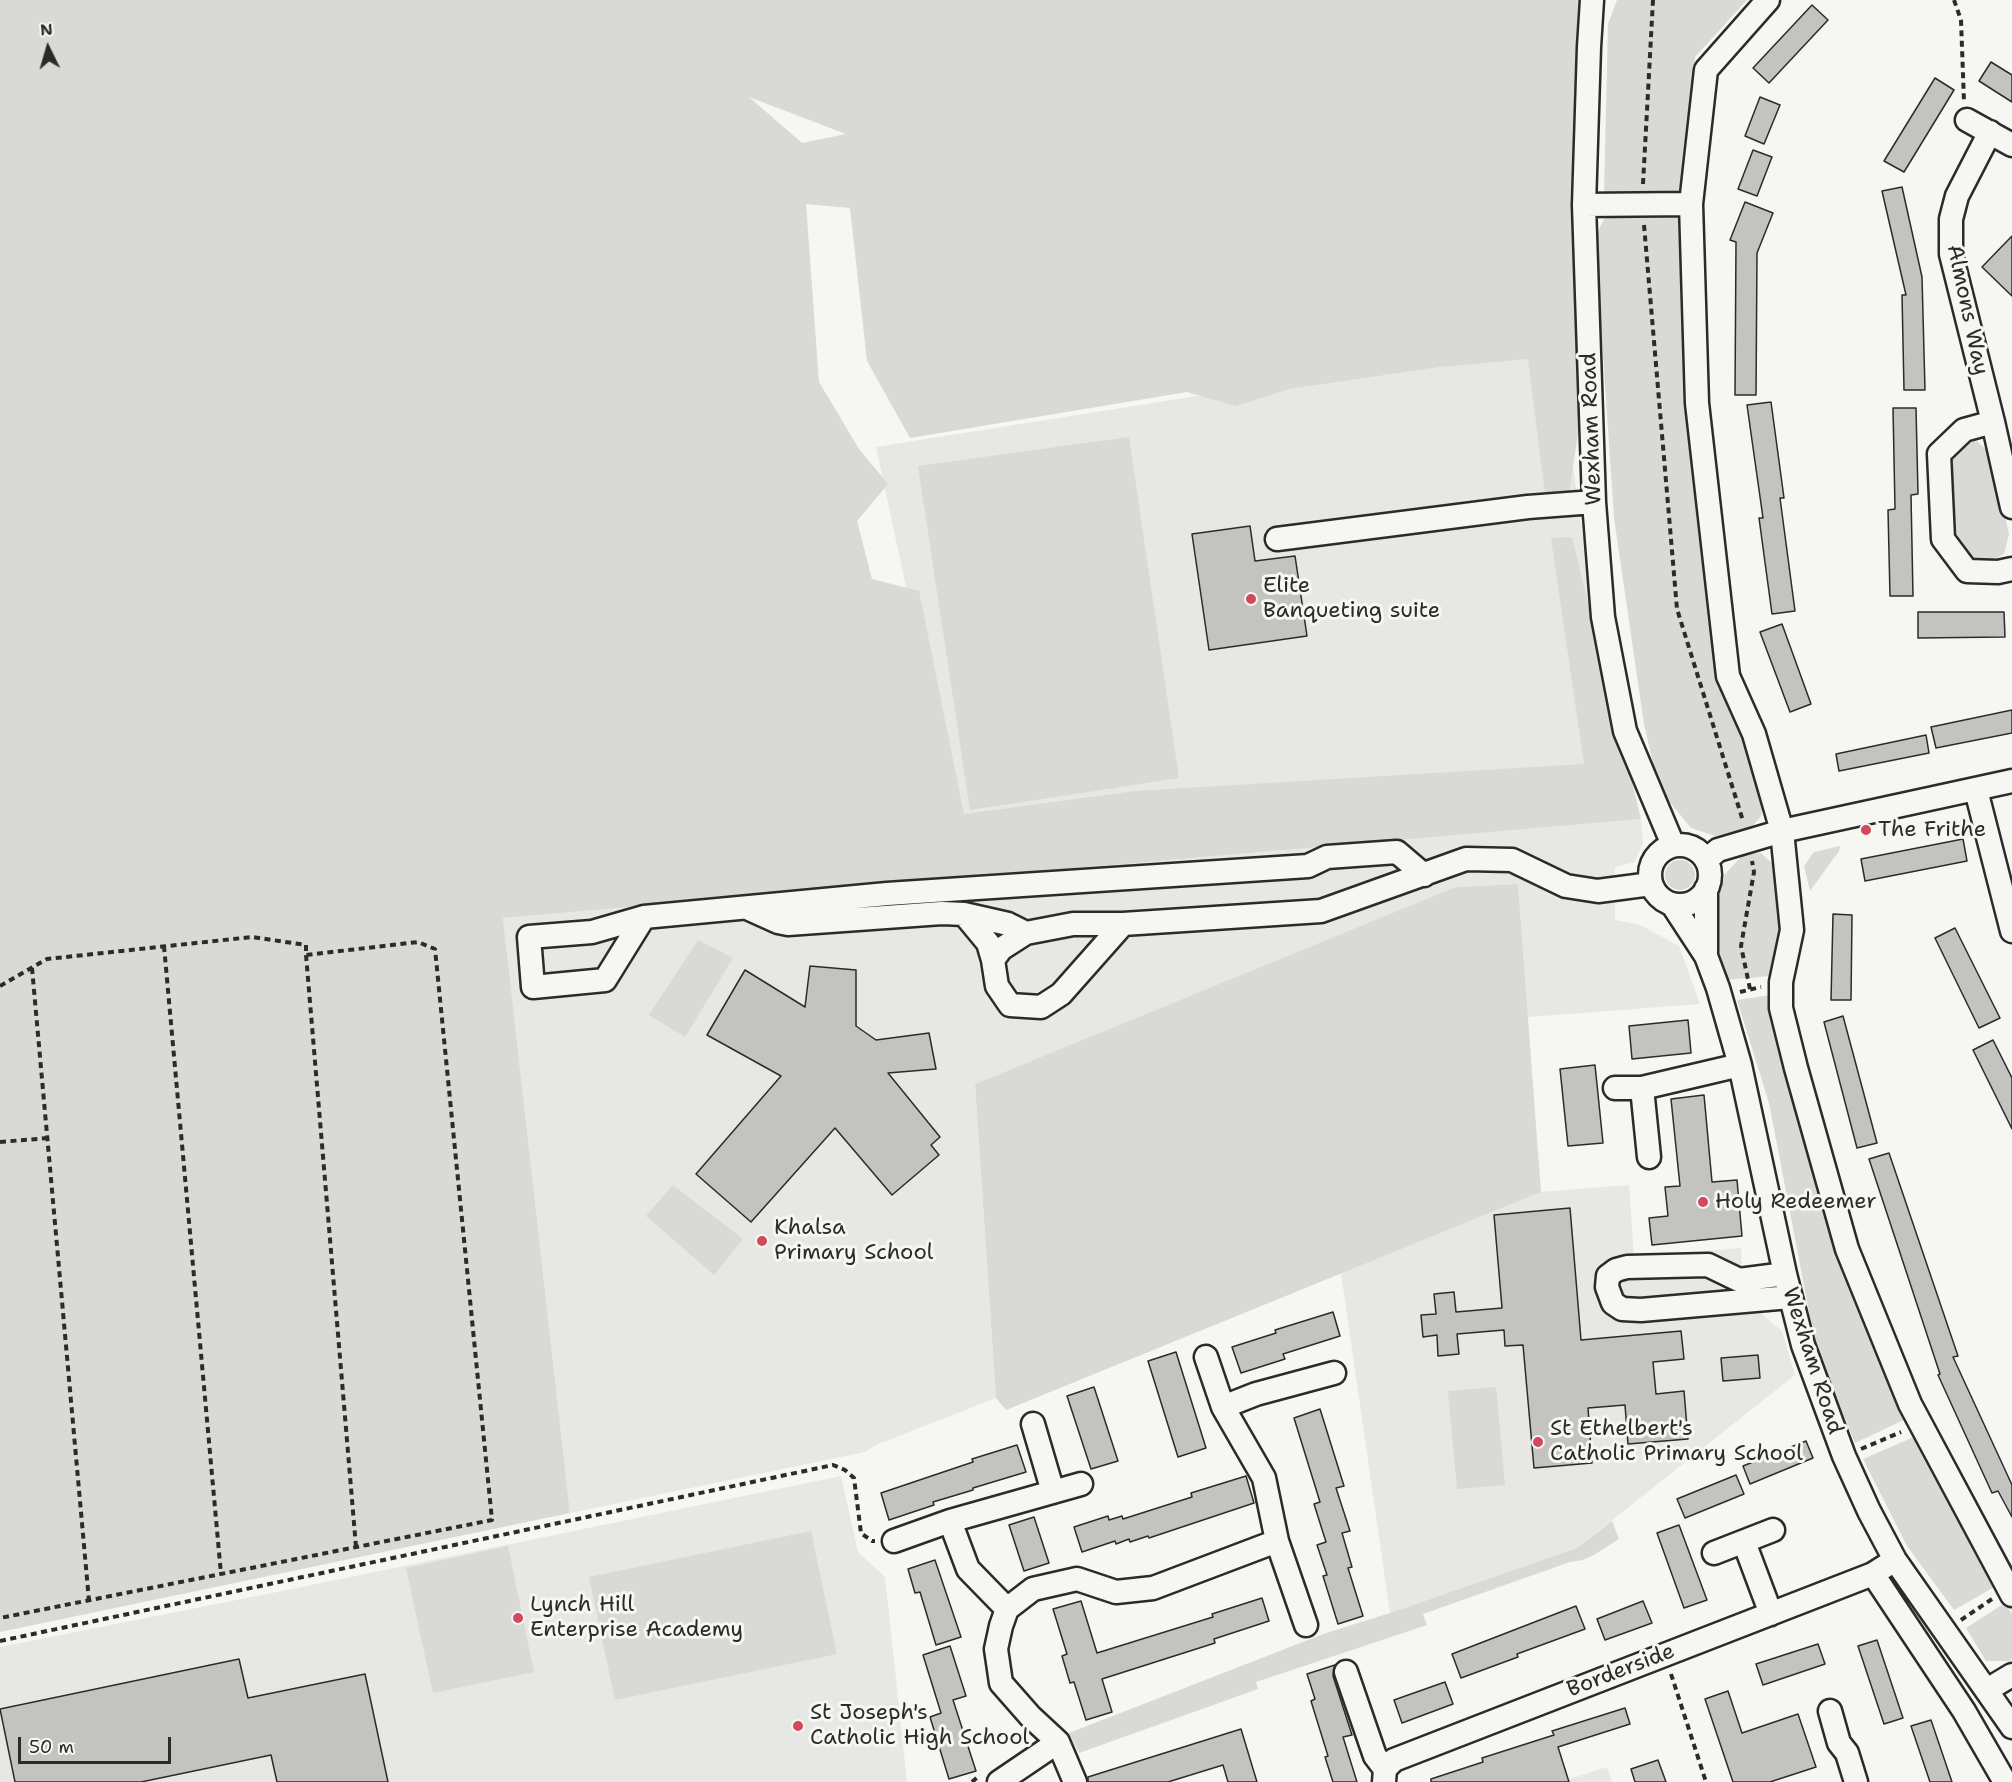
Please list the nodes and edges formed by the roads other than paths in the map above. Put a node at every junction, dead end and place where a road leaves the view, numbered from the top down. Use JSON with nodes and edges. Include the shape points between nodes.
{"nodes":[{"id":1,"x":1592,"y":0,"type":"edge"},
{"id":2,"x":1768,"y":0,"type":"edge"},
{"id":3,"x":1967,"y":120,"type":"road end"},
{"id":4,"x":1990,"y":132,"type":"junction"},
{"id":5,"x":2012,"y":145,"type":"edge"},
{"id":6,"x":1690,"y":204,"type":"junction"},
{"id":7,"x":1584,"y":206,"type":"junction"},
{"id":8,"x":1993,"y":422,"type":"junction"},
{"id":9,"x":1594,"y":502,"type":"junction"},
{"id":10,"x":2012,"y":507,"type":"edge"},
{"id":11,"x":1277,"y":539,"type":"dead end"},
{"id":12,"x":2012,"y":569,"type":"edge"},
{"id":13,"x":2012,"y":781,"type":"edge"},
{"id":14,"x":1976,"y":790,"type":"junction"},
{"id":15,"x":1782,"y":831,"type":"junction"},
{"id":16,"x":1673,"y":845,"type":"junction"},
{"id":17,"x":1706,"y":861,"type":"junction"},
{"id":18,"x":1424,"y":874,"type":"junction"},
{"id":19,"x":1651,"y":884,"type":"junction"},
{"id":20,"x":1706,"y":889,"type":"junction"},
{"id":21,"x":1672,"y":904,"type":"junction"},
{"id":22,"x":745,"y":908,"type":"junction"},
{"id":23,"x":963,"y":914,"type":"junction"},
{"id":24,"x":644,"y":917,"type":"junction"},
{"id":25,"x":1123,"y":924,"type":"junction"},
{"id":26,"x":2012,"y":931,"type":"edge"},
{"id":27,"x":1026,"y":933,"type":"junction"},
{"id":28,"x":1706,"y":956,"type":"junction"},
{"id":29,"x":993,"y":960,"type":"junction"},
{"id":30,"x":1740,"y":1065,"type":"junction"},
{"id":31,"x":1616,"y":1088,"type":"dead end"},
{"id":32,"x":1642,"y":1088,"type":"junction"},
{"id":33,"x":1649,"y":1157,"type":"dead end"},
{"id":34,"x":1785,"y":1274,"type":"junction"},
{"id":35,"x":1790,"y":1297,"type":"junction"},
{"id":36,"x":1206,"y":1357,"type":"dead end"},
{"id":37,"x":1334,"y":1373,"type":"dead end"},
{"id":38,"x":1223,"y":1407,"type":"junction"},
{"id":39,"x":1033,"y":1424,"type":"dead end"},
{"id":40,"x":1081,"y":1484,"type":"dead end"},
{"id":41,"x":1053,"y":1492,"type":"junction"},
{"id":42,"x":950,"y":1521,"type":"junction"},
{"id":43,"x":1773,"y":1530,"type":"dead end"},
{"id":44,"x":894,"y":1541,"type":"road end"},
{"id":45,"x":1277,"y":1541,"type":"junction"},
{"id":46,"x":1744,"y":1542,"type":"junction"},
{"id":47,"x":1714,"y":1553,"type":"dead end"},
{"id":48,"x":1895,"y":1560,"type":"junction"},
{"id":49,"x":1873,"y":1574,"type":"junction"},
{"id":50,"x":2010,"y":1592,"type":"edge"},
{"id":51,"x":1007,"y":1609,"type":"junction"},
{"id":52,"x":1771,"y":1614,"type":"junction"},
{"id":53,"x":1306,"y":1625,"type":"dead end"},
{"id":54,"x":1347,"y":1672,"type":"dead end"},
{"id":55,"x":2012,"y":1675,"type":"edge"},
{"id":56,"x":1987,"y":1690,"type":"junction"},
{"id":57,"x":1830,"y":1711,"type":"dead end"},
{"id":58,"x":2012,"y":1727,"type":"edge"},
{"id":59,"x":1058,"y":1743,"type":"junction"},
{"id":60,"x":1384,"y":1776,"type":"edge"},
{"id":61,"x":999,"y":1782,"type":"edge"},
{"id":62,"x":1075,"y":1782,"type":"edge"},
{"id":63,"x":1856,"y":1782,"type":"edge"},
{"id":64,"x":2005,"y":1782,"type":"edge"}],
"edges":[{"from":1,"to":7,"type":"street","name":"Wexham Road"},
{"from":2,"to":6,"type":"street","via":[[1706,70]]},
{"from":3,"to":4,"type":"street"},
{"from":4,"to":5,"type":"street"},
{"from":4,"to":8,"type":"street","name":"Almons Way","via":[[1957,196],[1951,219],[1951,254]]},
{"from":6,"to":7,"type":"street"},
{"from":6,"to":15,"type":"street","via":[[1697,403],[1728,676],[1754,734]]},
{"from":7,"to":9,"type":"street","name":"Wexham Road"},
{"from":8,"to":10,"type":"street","name":"Almons Way"},
{"from":8,"to":12,"type":"street","via":[[1964,430],[1939,454],[1943,539],[1967,571]]},
{"from":9,"to":11,"type":"street"},
{"from":9,"to":16,"type":"street","name":"Wexham Road","via":[[1603,617],[1625,731]]},
{"from":13,"to":14,"type":"street"},
{"from":14,"to":15,"type":"street"},
{"from":14,"to":26,"type":"street"},
{"from":15,"to":17,"type":"street","via":[[1718,850]]},
{"from":15,"to":50,"type":"street","via":[[1791,930],[1781,982],[1781,1008],[1847,1249],[1910,1404]]},
{"from":16,"to":17,"type":"street","via":[[1693,847]]},
{"from":16,"to":19,"type":"street","via":[[1664,849],[1652,864]]},
{"from":17,"to":20,"type":"street","via":[[1710,870]]},
{"from":18,"to":19,"type":"street","via":[[1466,859],[1512,860],[1566,886],[1598,891]]},
{"from":18,"to":22,"type":"street","via":[[1396,852],[1327,857],[1308,866],[887,894]]},
{"from":18,"to":25,"type":"street","via":[[1321,911]]},
{"from":19,"to":21,"type":"street","via":[[1663,900]]},
{"from":20,"to":21,"type":"street","via":[[1692,902]]},
{"from":20,"to":28,"type":"street","name":"Wexham Road"},
{"from":21,"to":28,"type":"street","name":"Wexham Road"},
{"from":22,"to":23,"type":"street","via":[[788,924]]},
{"from":22,"to":24,"type":"street"},
{"from":23,"to":27,"type":"street","via":[[1008,924]]},
{"from":23,"to":29,"type":"street","via":[[988,943]]},
{"from":24,"to":24,"type":"street","via":[[605,980],[533,987],[529,938],[592,932]]},
{"from":25,"to":27,"type":"street","via":[[1073,924]]},
{"from":25,"to":29,"type":"street","via":[[1061,994],[1041,1007],[1010,1005],[997,986]]},
{"from":27,"to":29,"type":"street","via":[[1001,949]]},
{"from":28,"to":30,"type":"street","name":"Wexham Road"},
{"from":30,"to":32,"type":"street"},
{"from":30,"to":34,"type":"street","name":"Wexham Road"},
{"from":31,"to":32,"type":"street"},
{"from":32,"to":33,"type":"street"},
{"from":34,"to":35,"type":"street","name":"Wexham Road"},
{"from":34,"to":35,"type":"street","via":[[1739,1280],[1708,1265],[1627,1267],[1608,1276],[1607,1287],[1613,1303],[1622,1309]]},
{"from":35,"to":48,"type":"street","name":"Wexham Road","via":[[1803,1345],[1844,1456]]},
{"from":36,"to":38,"type":"street"},
{"from":37,"to":38,"type":"street"},
{"from":38,"to":45,"type":"street","via":[[1264,1478]]},
{"from":39,"to":41,"type":"street"},
{"from":40,"to":41,"type":"street"},
{"from":41,"to":42,"type":"street"},
{"from":42,"to":44,"type":"street"},
{"from":42,"to":51,"type":"street","via":[[968,1569]]},
{"from":43,"to":46,"type":"street"},
{"from":45,"to":51,"type":"street","via":[[1153,1588],[1116,1592],[1077,1579],[1033,1589]]},
{"from":45,"to":53,"type":"street"},
{"from":46,"to":47,"type":"street"},
{"from":46,"to":52,"type":"street"},
{"from":48,"to":49,"type":"street","name":"Borderside"},
{"from":48,"to":56,"type":"street","name":"Wexham Road"},
{"from":49,"to":52,"type":"street","name":"Borderside"},
{"from":49,"to":64,"type":"street","via":[[1964,1711]]},
{"from":51,"to":59,"type":"street","via":[[996,1649],[1001,1683]]},
{"from":52,"to":60,"type":"street","name":"Borderside","via":[[1394,1760]]},
{"from":54,"to":60,"type":"street"},
{"from":55,"to":56,"type":"street"},
{"from":56,"to":58,"type":"street","name":"Wexham Road"},
{"from":57,"to":63,"type":"street"},
{"from":59,"to":61,"type":"street"},
{"from":59,"to":62,"type":"street"}]}
